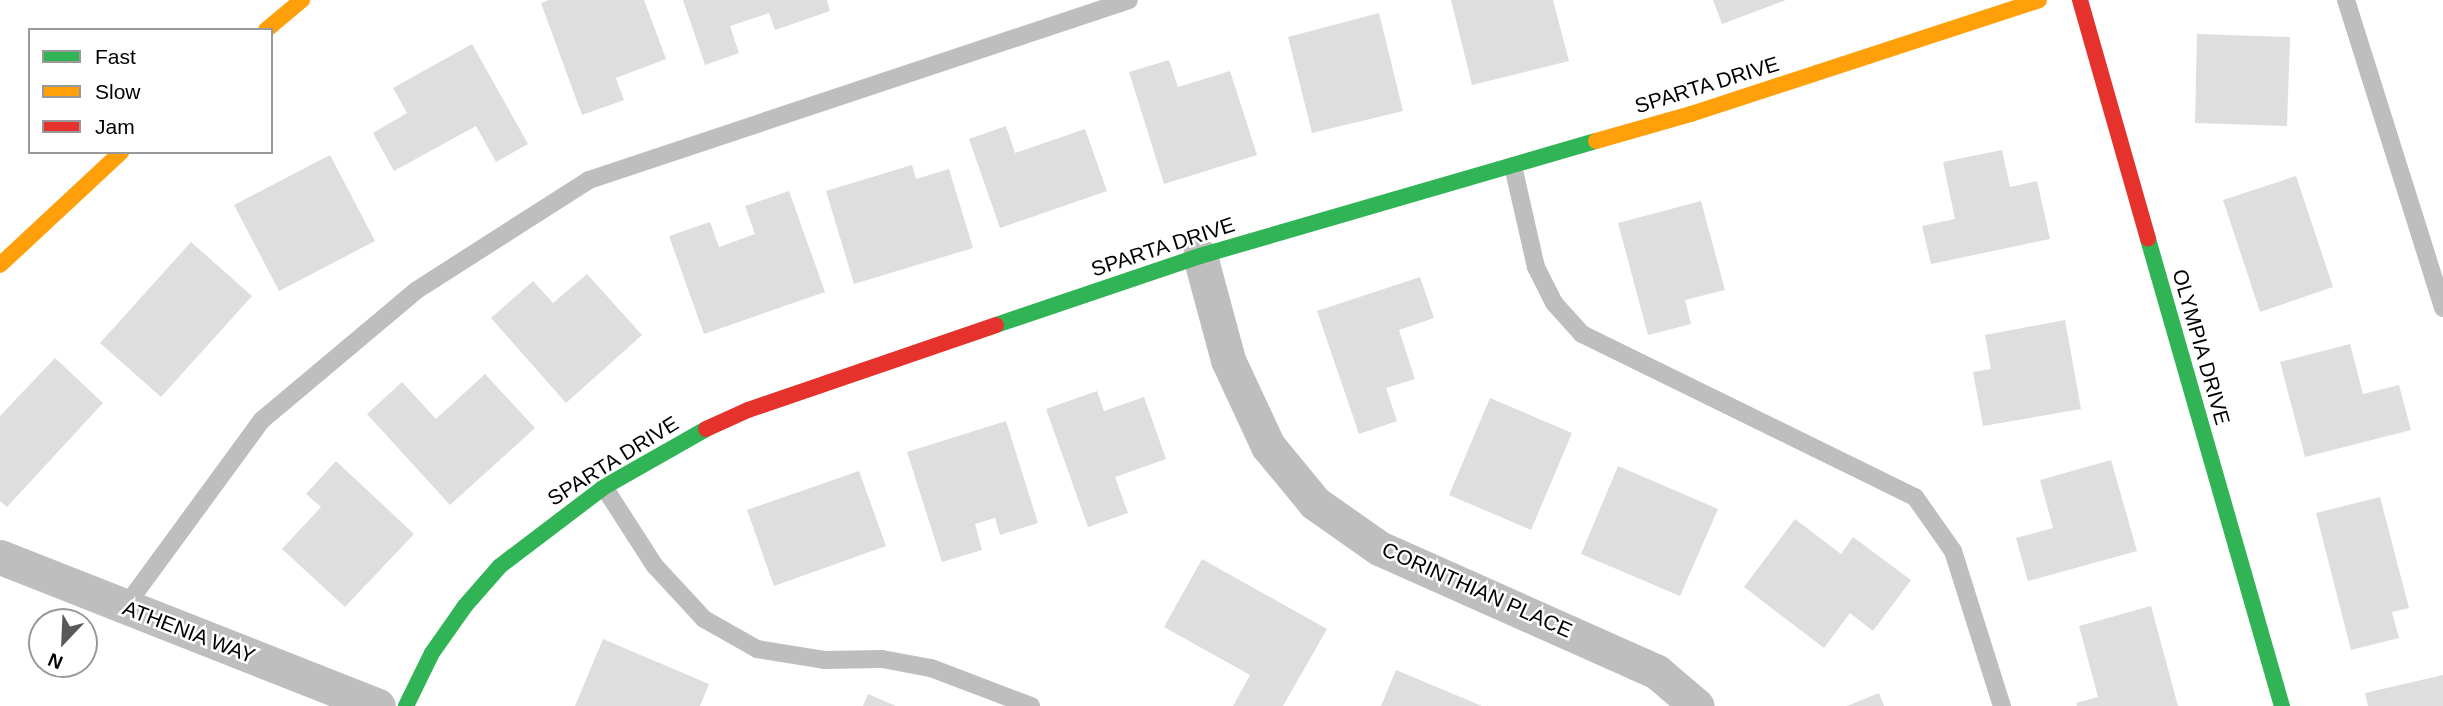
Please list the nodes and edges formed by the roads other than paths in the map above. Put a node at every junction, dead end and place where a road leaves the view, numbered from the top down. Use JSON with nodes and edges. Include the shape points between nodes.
{"nodes":[{"id":1,"x":303,"y":0,"type":"edge"},
{"id":2,"x":1129,"y":0,"type":"edge"},
{"id":3,"x":2039,"y":0,"type":"edge"},
{"id":4,"x":2080,"y":0,"type":"edge"},
{"id":5,"x":2346,"y":0,"type":"edge"},
{"id":6,"x":268,"y":28,"type":"edge"},
{"id":7,"x":119,"y":154,"type":"edge"},
{"id":8,"x":1513,"y":166,"type":"junction"},
{"id":9,"x":1200,"y":256,"type":"junction"},
{"id":10,"x":0,"y":265,"type":"edge"},
{"id":11,"x":2443,"y":308,"type":"edge"},
{"id":12,"x":604,"y":487,"type":"junction"},
{"id":13,"x":0,"y":557,"type":"edge"},
{"id":14,"x":125,"y":607,"type":"junction"},
{"id":15,"x":378,"y":706,"type":"edge"},
{"id":16,"x":407,"y":706,"type":"edge"},
{"id":17,"x":1031,"y":706,"type":"edge"},
{"id":18,"x":1697,"y":706,"type":"edge"},
{"id":19,"x":2002,"y":706,"type":"edge"},
{"id":20,"x":2282,"y":706,"type":"edge"}],
"edges":[{"from":1,"to":6,"type":"street"},
{"from":2,"to":14,"type":"lane","via":[[589,180],[417,290],[262,420]]},
{"from":3,"to":8,"type":"street","name":"SPARTA DRIVE","via":[[1691,114]]},
{"from":4,"to":20,"type":"street","name":"OLYMPIA DRIVE"},
{"from":5,"to":11,"type":"lane"},
{"from":7,"to":10,"type":"street"},
{"from":8,"to":9,"type":"street","name":"SPARTA DRIVE"},
{"from":8,"to":19,"type":"lane","via":[[1536,267],[1554,303],[1582,334],[1915,496],[1953,551]]},
{"from":9,"to":12,"type":"street","name":"SPARTA DRIVE","via":[[748,410],[654,456]]},
{"from":9,"to":18,"type":"street","name":"CORINTHIAN PLACE","via":[[1228,360],[1268,446],[1315,503],[1379,548],[1657,672]]},
{"from":12,"to":16,"type":"street","name":"SPARTA DRIVE","via":[[500,566],[432,653]]},
{"from":12,"to":17,"type":"lane","via":[[655,566],[704,619],[757,649],[824,660],[882,659],[931,668]]},
{"from":13,"to":14,"type":"street","name":"ATHENIA WAY"},
{"from":14,"to":15,"type":"street","name":"ATHENIA WAY"}]}
